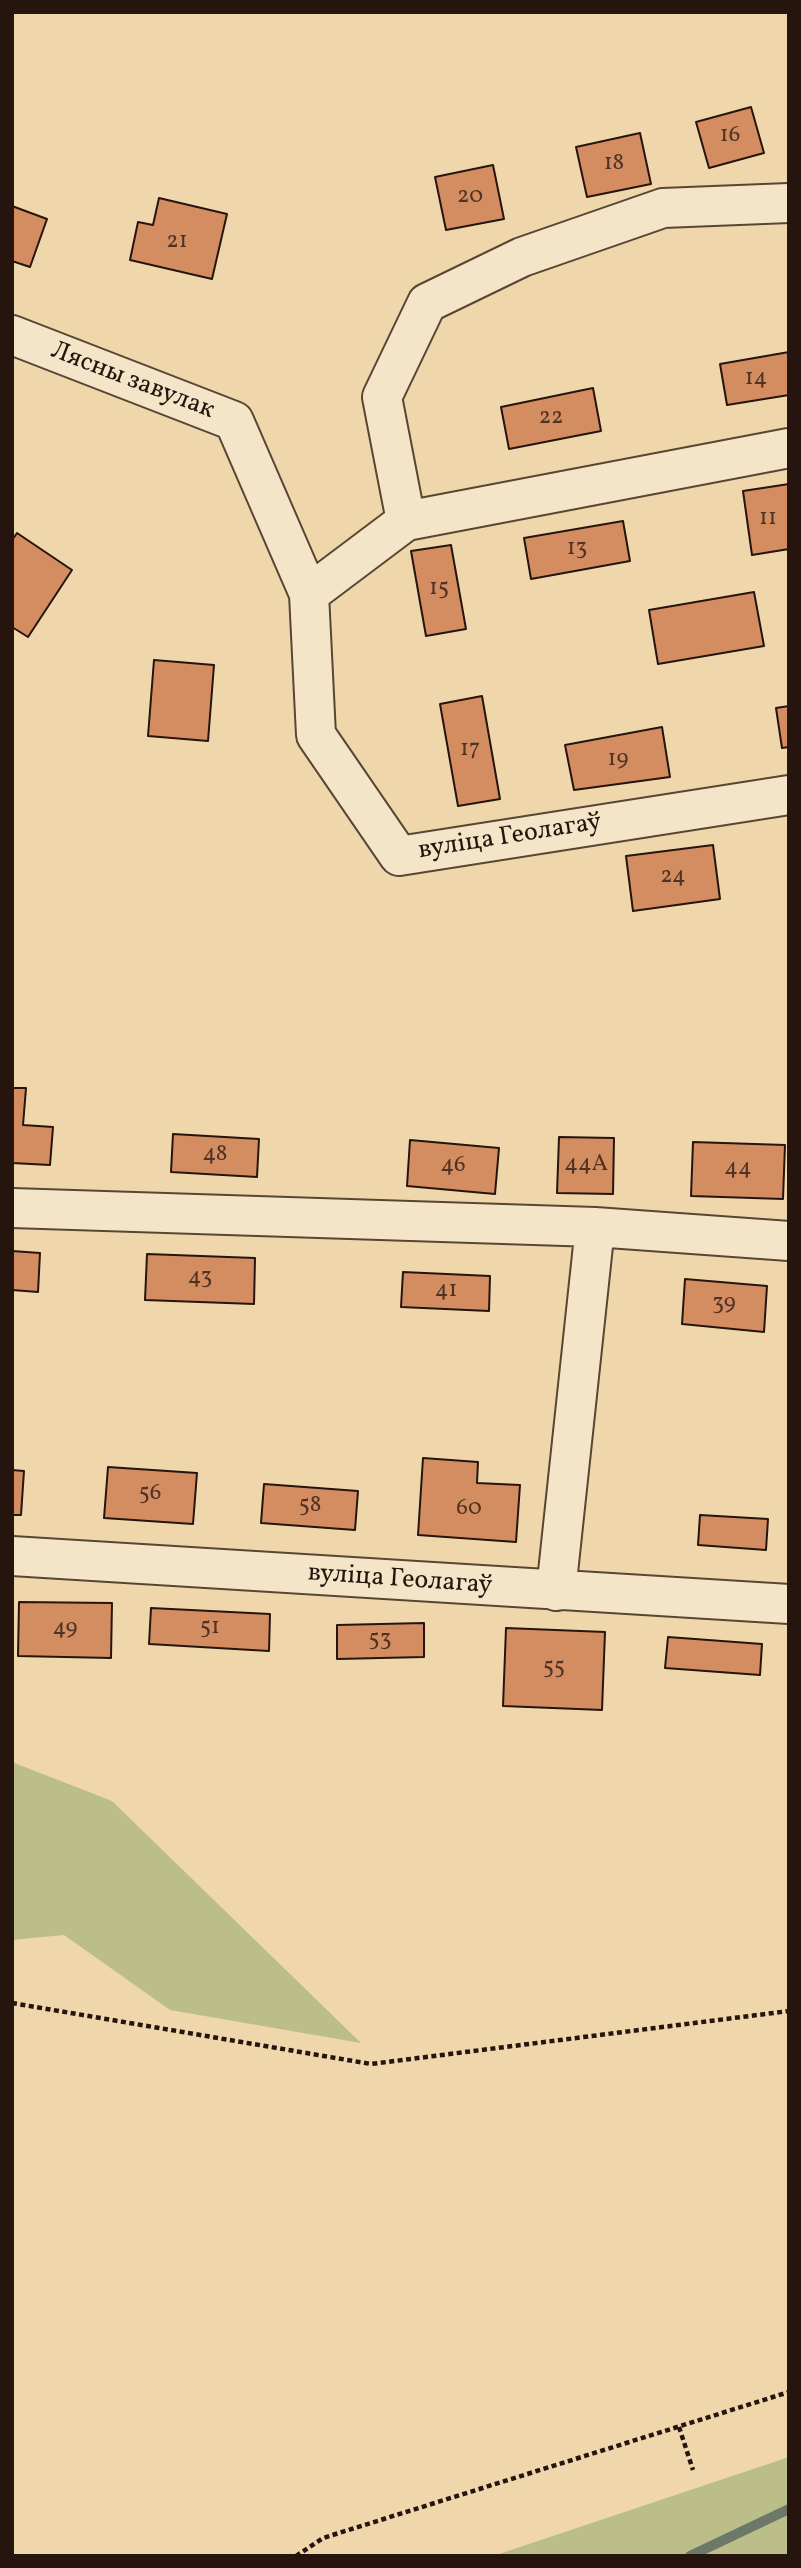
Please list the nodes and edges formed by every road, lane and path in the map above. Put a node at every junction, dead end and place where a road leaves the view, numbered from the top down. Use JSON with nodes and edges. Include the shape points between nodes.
{"nodes":[{"id":1,"x":789,"y":202,"type":"edge"},
{"id":2,"x":12,"y":335,"type":"edge"},
{"id":3,"x":789,"y":448,"type":"edge"},
{"id":4,"x":406,"y":520,"type":"junction"},
{"id":5,"x":309,"y":594,"type":"junction"},
{"id":6,"x":789,"y":795,"type":"edge"},
{"id":7,"x":12,"y":1208,"type":"edge"},
{"id":8,"x":595,"y":1227,"type":"junction"},
{"id":9,"x":789,"y":1241,"type":"edge"},
{"id":10,"x":12,"y":1556,"type":"edge"},
{"id":11,"x":556,"y":1591,"type":"junction"},
{"id":12,"x":789,"y":1604,"type":"edge"},
{"id":13,"x":12,"y":2003,"type":"edge"},
{"id":14,"x":789,"y":2011,"type":"edge"},
{"id":15,"x":789,"y":2392,"type":"edge"},
{"id":16,"x":678,"y":2427,"type":"junction"},
{"id":17,"x":693,"y":2470,"type":"dead end"},
{"id":18,"x":296,"y":2556,"type":"edge"}],
"edges":[{"from":1,"to":4,"type":"street","via":[[663,208],[522,257],[427,303],[382,397]]},
{"from":2,"to":5,"type":"street","name":"Лясны завулак","via":[[233,421]]},
{"from":3,"to":4,"type":"street"},
{"from":4,"to":5,"type":"street"},
{"from":5,"to":6,"type":"street","name":"вуліца Геолагаў","via":[[316,735],[399,856]]},
{"from":7,"to":8,"type":"street"},
{"from":8,"to":9,"type":"street"},
{"from":8,"to":11,"type":"street"},
{"from":10,"to":11,"type":"street","name":"вуліца Геолагаў"},
{"from":11,"to":12,"type":"street","name":"вуліца Геолагаў"},
{"from":13,"to":14,"type":"path","via":[[371,2064]]},
{"from":15,"to":16,"type":"path"},
{"from":16,"to":17,"type":"path"},
{"from":16,"to":18,"type":"path","via":[[323,2538]]}]}
